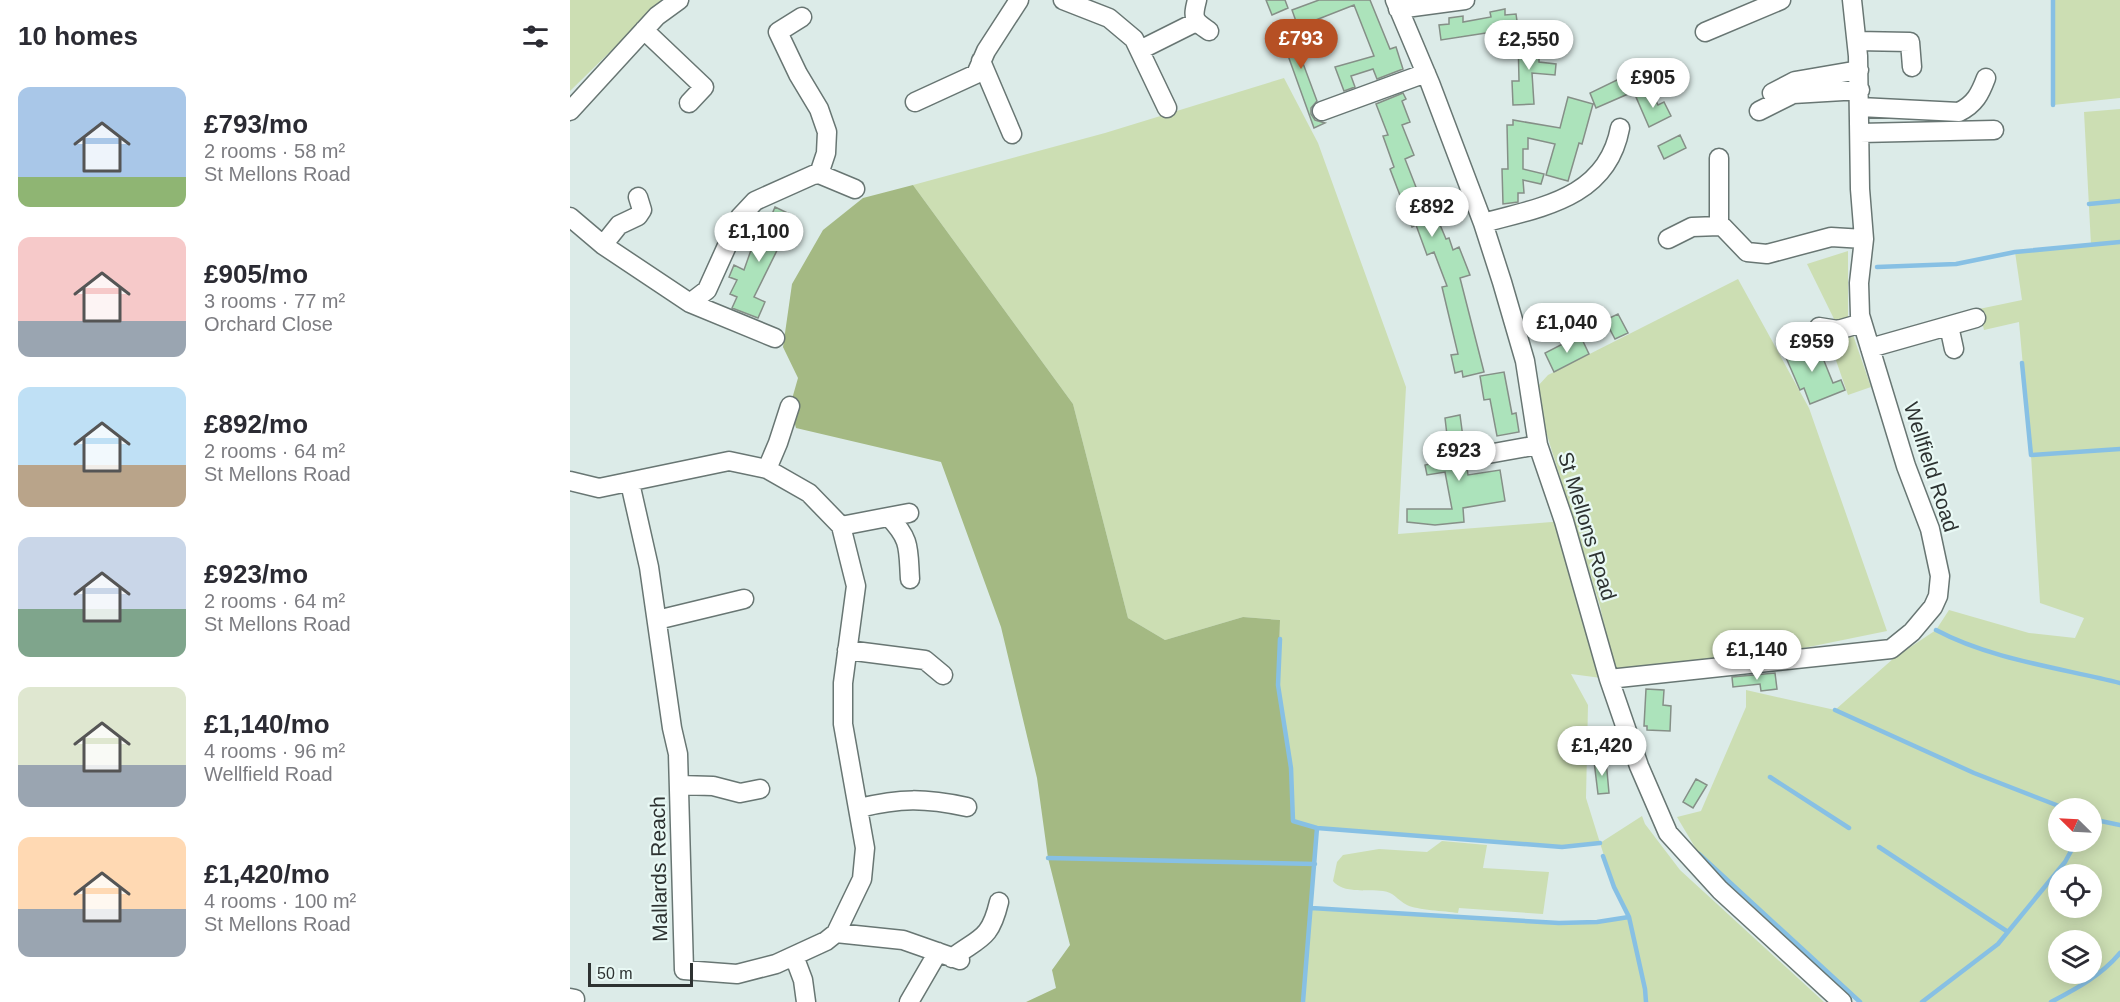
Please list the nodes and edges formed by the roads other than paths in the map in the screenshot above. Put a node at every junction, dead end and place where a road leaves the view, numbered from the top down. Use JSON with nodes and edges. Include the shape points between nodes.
{"nodes":[{"id":1,"x":679,"y":0,"type":"edge"},
{"id":2,"x":1019,"y":0,"type":"edge"},
{"id":3,"x":1063,"y":0,"type":"edge"},
{"id":4,"x":1465,"y":0,"type":"edge"},
{"id":5,"x":1780,"y":0,"type":"edge"},
{"id":6,"x":1852,"y":0,"type":"edge"},
{"id":7,"x":1196,"y":1,"type":"edge"},
{"id":8,"x":1085,"y":3,"type":"edge"},
{"id":9,"x":1396,"y":4,"type":"edge"},
{"id":10,"x":802,"y":17,"type":"dead end"},
{"id":11,"x":644,"y":30,"type":"junction"},
{"id":12,"x":1705,"y":32,"type":"dead end"},
{"id":13,"x":1857,"y":41,"type":"junction"},
{"id":14,"x":1140,"y":50,"type":"junction"},
{"id":15,"x":981,"y":62,"type":"junction"},
{"id":16,"x":1912,"y":67,"type":"dead end"},
{"id":17,"x":1859,"y":70,"type":"junction"},
{"id":18,"x":1426,"y":73,"type":"junction"},
{"id":19,"x":1986,"y":78,"type":"dead end"},
{"id":20,"x":1860,"y":98,"type":"junction"},
{"id":21,"x":915,"y":102,"type":"dead end"},
{"id":22,"x":689,"y":103,"type":"dead end"},
{"id":23,"x":1167,"y":108,"type":"dead end"},
{"id":24,"x":570,"y":111,"type":"edge"},
{"id":25,"x":1322,"y":111,"type":"dead end"},
{"id":26,"x":1620,"y":128,"type":"dead end"},
{"id":27,"x":1994,"y":130,"type":"dead end"},
{"id":28,"x":1012,"y":134,"type":"dead end"},
{"id":29,"x":1860,"y":134,"type":"junction"},
{"id":30,"x":1719,"y":158,"type":"dead end"},
{"id":31,"x":819,"y":174,"type":"junction"},
{"id":32,"x":855,"y":189,"type":"dead end"},
{"id":33,"x":638,"y":197,"type":"dead end"},
{"id":34,"x":570,"y":217,"type":"edge"},
{"id":35,"x":1483,"y":223,"type":"junction"},
{"id":36,"x":1719,"y":226,"type":"junction"},
{"id":37,"x":1668,"y":239,"type":"dead end"},
{"id":38,"x":1864,"y":239,"type":"junction"},
{"id":39,"x":603,"y":245,"type":"junction"},
{"id":40,"x":690,"y":303,"type":"junction"},
{"id":41,"x":1976,"y":318,"type":"dead end"},
{"id":42,"x":1862,"y":323,"type":"junction"},
{"id":43,"x":1948,"y":326,"type":"junction"},
{"id":44,"x":1819,"y":327,"type":"dead end"},
{"id":45,"x":775,"y":338,"type":"dead end"},
{"id":46,"x":1870,"y":348,"type":"junction"},
{"id":47,"x":1954,"y":348,"type":"dead end"},
{"id":48,"x":790,"y":406,"type":"dead end"},
{"id":49,"x":1539,"y":445,"type":"junction"},
{"id":50,"x":1488,"y":454,"type":"dead end"},
{"id":51,"x":767,"y":469,"type":"junction"},
{"id":52,"x":570,"y":481,"type":"edge"},
{"id":53,"x":630,"y":483,"type":"junction"},
{"id":54,"x":909,"y":513,"type":"dead end"},
{"id":55,"x":889,"y":517,"type":"junction"},
{"id":56,"x":841,"y":526,"type":"junction"},
{"id":57,"x":910,"y":579,"type":"dead end"},
{"id":58,"x":744,"y":599,"type":"dead end"},
{"id":59,"x":657,"y":620,"type":"junction"},
{"id":60,"x":847,"y":650,"type":"junction"},
{"id":61,"x":943,"y":675,"type":"dead end"},
{"id":62,"x":1609,"y":679,"type":"junction"},
{"id":63,"x":680,"y":785,"type":"junction"},
{"id":64,"x":760,"y":789,"type":"dead end"},
{"id":65,"x":967,"y":807,"type":"dead end"},
{"id":66,"x":859,"y":808,"type":"junction"},
{"id":67,"x":999,"y":902,"type":"dead end"},
{"id":68,"x":836,"y":933,"type":"junction"},
{"id":69,"x":794,"y":956,"type":"junction"},
{"id":70,"x":950,"y":957,"type":"junction"},
{"id":71,"x":806,"y":1002,"type":"edge"},
{"id":72,"x":909,"y":1002,"type":"edge"},
{"id":73,"x":1842,"y":1002,"type":"edge"}],
"edges":[{"from":1,"to":11,"type":"street"},
{"from":2,"to":15,"type":"street"},
{"from":3,"to":8,"type":"street"},
{"from":4,"to":9,"type":"street"},
{"from":5,"to":12,"type":"street"},
{"from":6,"to":13,"type":"street","name":"Wellfield Road"},
{"from":7,"to":14,"type":"street","via":[[1203,26]]},
{"from":8,"to":14,"type":"street","via":[[1134,39]]},
{"from":9,"to":18,"type":"street","name":"St Mellons Road"},
{"from":10,"to":31,"type":"street","via":[[778,32],[827,132]]},
{"from":11,"to":22,"type":"street","via":[[704,87]]},
{"from":11,"to":24,"type":"street"},
{"from":13,"to":16,"type":"street","via":[[1910,42]]},
{"from":13,"to":17,"type":"street","name":"Wellfield Road"},
{"from":14,"to":23,"type":"street"},
{"from":15,"to":21,"type":"street","via":[[976,74]]},
{"from":15,"to":28,"type":"street"},
{"from":17,"to":20,"type":"street","name":"Wellfield Road"},
{"from":17,"to":20,"type":"street","via":[[1795,81],[1763,103],[1793,94]]},
{"from":18,"to":25,"type":"street"},
{"from":18,"to":35,"type":"street","name":"St Mellons Road"},
{"from":19,"to":20,"type":"street","via":[[1972,105],[1959,112]]},
{"from":20,"to":29,"type":"street","name":"Wellfield Road"},
{"from":26,"to":35,"type":"street","via":[[1616,147],[1603,168],[1581,190],[1538,208]]},
{"from":27,"to":29,"type":"street"},
{"from":29,"to":38,"type":"street","name":"Wellfield Road"},
{"from":30,"to":36,"type":"street"},
{"from":31,"to":32,"type":"street"},
{"from":31,"to":40,"type":"street","via":[[755,201],[740,217],[707,290]]},
{"from":33,"to":39,"type":"street","via":[[642,210],[638,216],[620,216]]},
{"from":34,"to":39,"type":"street"},
{"from":35,"to":49,"type":"street","name":"St Mellons Road","via":[[1525,361]]},
{"from":36,"to":37,"type":"street","via":[[1692,227]]},
{"from":36,"to":38,"type":"street","via":[[1747,252],[1767,254],[1831,237]]},
{"from":38,"to":42,"type":"street","name":"Wellfield Road","via":[[1859,283]]},
{"from":39,"to":40,"type":"street"},
{"from":40,"to":45,"type":"street"},
{"from":41,"to":43,"type":"street"},
{"from":42,"to":44,"type":"street","via":[[1838,330]]},
{"from":42,"to":46,"type":"street","name":"Wellfield Road"},
{"from":43,"to":46,"type":"street"},
{"from":43,"to":47,"type":"street"},
{"from":46,"to":62,"type":"street","name":"Wellfield Road","via":[[1930,529],[1940,576],[1938,596],[1924,620],[1891,649]]},
{"from":48,"to":51,"type":"street"},
{"from":49,"to":50,"type":"street"},
{"from":49,"to":62,"type":"street","name":"St Mellons Road"},
{"from":51,"to":53,"type":"street","via":[[729,462]]},
{"from":51,"to":56,"type":"street","via":[[809,493]]},
{"from":52,"to":53,"type":"street","via":[[599,488]]},
{"from":53,"to":59,"type":"street","name":"Mallards Reach"},
{"from":54,"to":55,"type":"street"},
{"from":55,"to":56,"type":"street"},
{"from":55,"to":57,"type":"street","via":[[908,543]]},
{"from":56,"to":60,"type":"street","via":[[856,586]]},
{"from":58,"to":59,"type":"street"},
{"from":59,"to":63,"type":"street","name":"Mallards Reach"},
{"from":60,"to":61,"type":"street","via":[[925,660]]},
{"from":60,"to":66,"type":"street","via":[[843,724]]},
{"from":62,"to":73,"type":"street","name":"St Mellons Road","via":[[1668,833],[1719,891]]},
{"from":63,"to":64,"type":"street","name":"Mallards Reach","via":[[713,786],[740,793]]},
{"from":63,"to":69,"type":"street","name":"Mallards Reach","via":[[684,970],[737,974]]},
{"from":65,"to":66,"type":"street","via":[[927,799],[892,800]]},
{"from":66,"to":68,"type":"street","via":[[865,848],[862,879]]},
{"from":67,"to":70,"type":"street","via":[[987,933]]},
{"from":68,"to":69,"type":"street","name":"Mallards Reach"},
{"from":68,"to":70,"type":"street","via":[[903,940]]},
{"from":69,"to":71,"type":"street"},
{"from":70,"to":72,"type":"street"}]}
